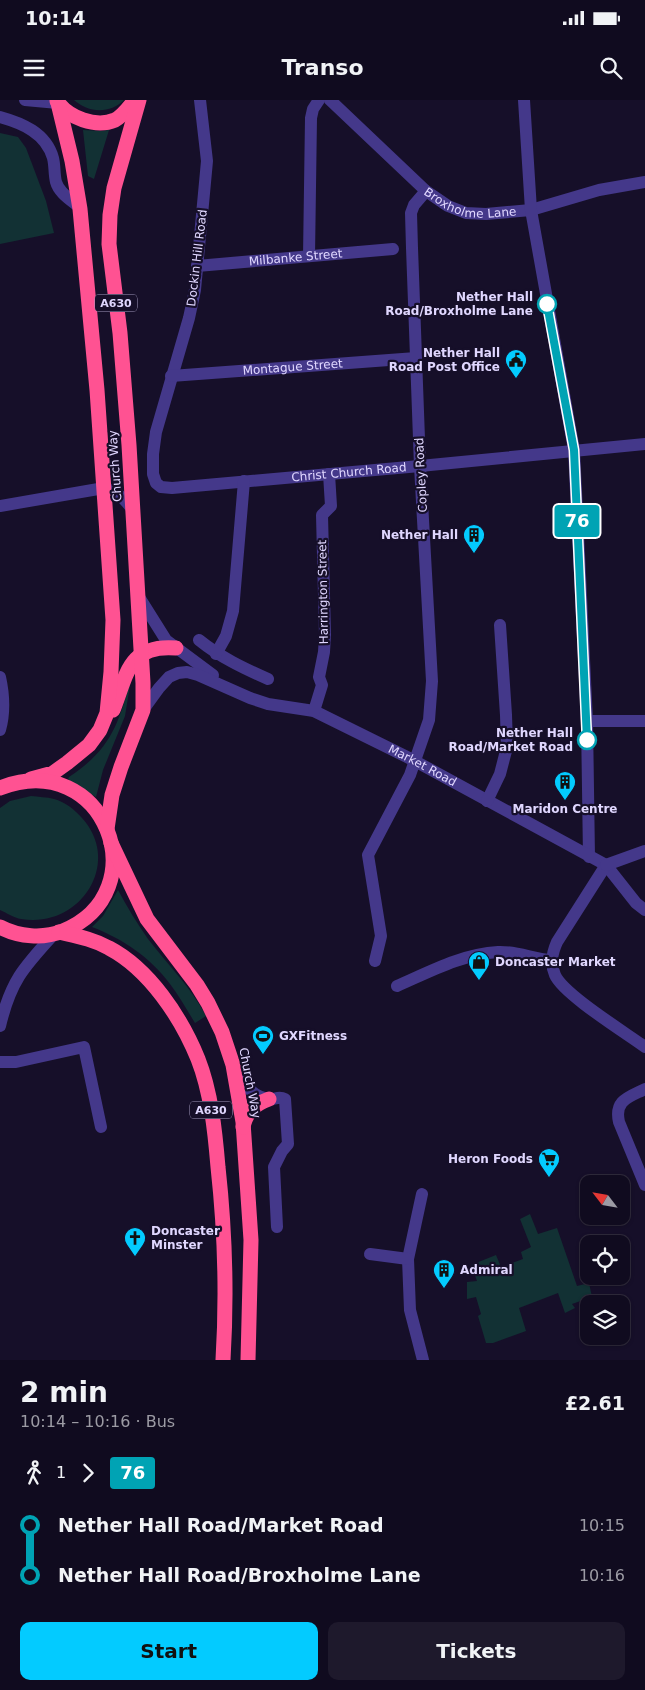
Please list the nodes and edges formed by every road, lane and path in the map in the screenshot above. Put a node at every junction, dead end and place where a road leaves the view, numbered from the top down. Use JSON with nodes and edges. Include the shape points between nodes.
{"nodes":[{"id":1,"x":25,"y":100,"type":"edge"},
{"id":2,"x":135,"y":100,"type":"edge"},
{"id":3,"x":139,"y":100,"type":"edge"},
{"id":4,"x":200,"y":100,"type":"edge"},
{"id":5,"x":319,"y":100,"type":"edge"},
{"id":6,"x":330,"y":100,"type":"edge"},
{"id":7,"x":524,"y":100,"type":"edge"},
{"id":8,"x":57,"y":101,"type":"edge"},
{"id":9,"x":0,"y":117,"type":"edge"},
{"id":10,"x":645,"y":182,"type":"edge"},
{"id":11,"x":426,"y":191,"type":"junction"},
{"id":12,"x":79,"y":207,"type":"junction"},
{"id":13,"x":531,"y":210,"type":"junction"},
{"id":14,"x":393,"y":248,"type":"dead end"},
{"id":15,"x":309,"y":256,"type":"junction"},
{"id":16,"x":198,"y":266,"type":"junction"},
{"id":17,"x":416,"y":358,"type":"junction"},
{"id":18,"x":171,"y":376,"type":"junction"},
{"id":19,"x":645,"y":444,"type":"edge"},
{"id":20,"x":574,"y":450,"type":"junction"},
{"id":21,"x":420,"y":466,"type":"junction"},
{"id":22,"x":329,"y":474,"type":"junction"},
{"id":23,"x":244,"y":481,"type":"junction"},
{"id":24,"x":104,"y":488,"type":"junction"},
{"id":25,"x":172,"y":488,"type":"joint"},
{"id":26,"x":0,"y":506,"type":"edge"},
{"id":27,"x":133,"y":510,"type":"junction"},
{"id":28,"x":139,"y":597,"type":"junction"},
{"id":29,"x":500,"y":625,"type":"dead end"},
{"id":30,"x":199,"y":640,"type":"dead end"},
{"id":31,"x":176,"y":648,"type":"junction"},
{"id":32,"x":142,"y":654,"type":"junction"},
{"id":33,"x":216,"y":654,"type":"junction"},
{"id":34,"x":0,"y":677,"type":"edge"},
{"id":35,"x":268,"y":679,"type":"dead end"},
{"id":36,"x":231,"y":689,"type":"junction"},
{"id":37,"x":143,"y":710,"type":"junction"},
{"id":38,"x":314,"y":711,"type":"junction"},
{"id":39,"x":645,"y":720,"type":"edge"},
{"id":40,"x":587,"y":721,"type":"junction"},
{"id":41,"x":0,"y":730,"type":"edge"},
{"id":42,"x":100,"y":730,"type":"junction"},
{"id":43,"x":413,"y":760,"type":"junction"},
{"id":44,"x":31,"y":780,"type":"junction"},
{"id":45,"x":0,"y":788,"type":"edge"},
{"id":46,"x":487,"y":801,"type":"junction"},
{"id":47,"x":110,"y":836,"type":"junction"},
{"id":48,"x":645,"y":851,"type":"edge"},
{"id":49,"x":589,"y":856,"type":"junction"},
{"id":50,"x":606,"y":866,"type":"junction"},
{"id":51,"x":645,"y":910,"type":"edge"},
{"id":52,"x":0,"y":927,"type":"edge"},
{"id":53,"x":57,"y":933,"type":"junction"},
{"id":54,"x":551,"y":960,"type":"junction"},
{"id":55,"x":375,"y":961,"type":"dead end"},
{"id":56,"x":397,"y":986,"type":"dead end"},
{"id":57,"x":0,"y":1026,"type":"edge"},
{"id":58,"x":645,"y":1047,"type":"edge"},
{"id":59,"x":0,"y":1062,"type":"edge"},
{"id":60,"x":232,"y":1065,"type":"junction"},
{"id":61,"x":645,"y":1089,"type":"edge"},
{"id":62,"x":269,"y":1099,"type":"junction"},
{"id":63,"x":101,"y":1127,"type":"dead end"},
{"id":64,"x":243,"y":1128,"type":"junction"},
{"id":65,"x":645,"y":1185,"type":"edge"},
{"id":66,"x":422,"y":1194,"type":"dead end"},
{"id":67,"x":277,"y":1227,"type":"dead end"},
{"id":68,"x":370,"y":1254,"type":"dead end"},
{"id":69,"x":408,"y":1259,"type":"junction"},
{"id":70,"x":223,"y":1360,"type":"edge"},
{"id":71,"x":248,"y":1360,"type":"edge"},
{"id":72,"x":423,"y":1360,"type":"edge"}],
"edges":[{"from":1,"to":8,"type":"street"},
{"from":2,"to":8,"type":"highway","via":[[114,120],[100,122],[75,117]]},
{"from":3,"to":27,"type":"highway","name":"Church Way","number":"A630","via":[[114,188],[109,244]]},
{"from":4,"to":16,"type":"street","name":"Dockin Hill Road","via":[[207,161]]},
{"from":5,"to":15,"type":"street","via":[[312,109],[311,118]]},
{"from":6,"to":11,"type":"street","name":"Broxholme Lane"},
{"from":7,"to":13,"type":"street"},
{"from":8,"to":12,"type":"highway","name":"Church Way","number":"A630"},
{"from":9,"to":12,"type":"street","via":[[20,122],[42,139],[53,157],[56,182],[63,194]]},
{"from":10,"to":13,"type":"street","name":"Broxholme Lane","via":[[599,190]]},
{"from":11,"to":13,"type":"street","name":"Broxholme Lane","via":[[466,214]]},
{"from":11,"to":17,"type":"street","name":"Copley Road","via":[[411,213]]},
{"from":12,"to":24,"type":"highway","name":"Church Way","number":"A630","via":[[98,390]]},
{"from":13,"to":20,"type":"street"},
{"from":14,"to":15,"type":"street","name":"Milbanke Street"},
{"from":15,"to":16,"type":"street","name":"Milbanke Street"},
{"from":16,"to":18,"type":"street","name":"Dockin Hill Road","via":[[189,318]]},
{"from":17,"to":18,"type":"street","name":"Montague Street"},
{"from":17,"to":21,"type":"street","name":"Copley Road"},
{"from":18,"to":25,"type":"street","name":"Dockin Hill Road","via":[[156,432],[153,474],[161,487]]},
{"from":19,"to":20,"type":"street","name":"Christ Church Road"},
{"from":20,"to":21,"type":"street","name":"Christ Church Road"},
{"from":20,"to":40,"type":"street"},
{"from":21,"to":22,"type":"street","name":"Christ Church Road"},
{"from":21,"to":43,"type":"street","name":"Copley Road","via":[[432,682],[429,720]]},
{"from":22,"to":23,"type":"street","name":"Christ Church Road"},
{"from":22,"to":38,"type":"street","name":"Harrington Street","via":[[330,506],[322,515],[325,635],[318,677],[322,685]]},
{"from":23,"to":25,"type":"street","name":"Christ Church Road"},
{"from":23,"to":33,"type":"street","via":[[233,611],[226,636]]},
{"from":24,"to":26,"type":"street"},
{"from":24,"to":27,"type":"street","via":[[121,496]]},
{"from":24,"to":42,"type":"highway","name":"Church Way","number":"A630","via":[[113,620],[107,713]]},
{"from":27,"to":28,"type":"highway","name":"Church Way","number":"A630"},
{"from":28,"to":31,"type":"street","name":"Market Road","via":[[166,640]]},
{"from":28,"to":32,"type":"highway","name":"Church Way","number":"A630"},
{"from":29,"to":46,"type":"street","via":[[507,747],[500,774]]},
{"from":30,"to":33,"type":"street"},
{"from":31,"to":32,"type":"highway","via":[[165,647]]},
{"from":31,"to":36,"type":"street","name":"Market Road"},
{"from":32,"to":37,"type":"highway","name":"Church Way","number":"A630"},
{"from":32,"to":42,"type":"highway","via":[[130,666],[111,716]]},
{"from":33,"to":35,"type":"street"},
{"from":34,"to":41,"type":"street","via":[[4,707]]},
{"from":36,"to":37,"type":"street","name":"Market Road","via":[[198,674],[178,673],[169,677]]},
{"from":36,"to":38,"type":"street","name":"Market Road","via":[[268,704]]},
{"from":37,"to":47,"type":"highway","name":"Church Way","number":"A630","via":[[112,795]]},
{"from":38,"to":43,"type":"street","name":"Market Road"},
{"from":39,"to":40,"type":"street"},
{"from":40,"to":49,"type":"street"},
{"from":42,"to":44,"type":"highway","name":"Church Way","number":"A630","via":[[68,764]]},
{"from":43,"to":46,"type":"street","name":"Market Road"},
{"from":43,"to":55,"type":"street","name":"Copley Road","via":[[410,775],[368,855],[381,936]]},
{"from":44,"to":45,"type":"highway"},
{"from":44,"to":47,"type":"highway","via":[[55,782],[77,792],[95,808]]},
{"from":46,"to":49,"type":"street","name":"Market Road"},
{"from":47,"to":53,"type":"highway","via":[[113,856],[105,892],[81,921]]},
{"from":47,"to":60,"type":"highway","name":"Church Way","number":"A630","via":[[147,919],[208,1003],[222,1032]]},
{"from":48,"to":50,"type":"street"},
{"from":49,"to":50,"type":"street","name":"Market Road"},
{"from":50,"to":51,"type":"street"},
{"from":50,"to":54,"type":"street","via":[[557,942]]},
{"from":52,"to":53,"type":"highway","via":[[33,936]]},
{"from":53,"to":57,"type":"street","via":[[24,966],[8,996]]},
{"from":53,"to":70,"type":"highway","number":"A630","via":[[100,943],[127,959],[161,993],[182,1025],[198,1059],[213,1120],[222,1205],[226,1286]]},
{"from":54,"to":56,"type":"street","via":[[524,953],[498,952],[460,958]]},
{"from":54,"to":58,"type":"street","via":[[556,977],[576,998]]},
{"from":59,"to":63,"type":"street","via":[[16,1062],[84,1047]]},
{"from":60,"to":62,"type":"street","via":[[242,1083]]},
{"from":60,"to":64,"type":"highway","name":"Church Way","number":"A630"},
{"from":61,"to":65,"type":"street","via":[[626,1098],[618,1107],[619,1122]]},
{"from":62,"to":64,"type":"highway","via":[[251,1109]]},
{"from":62,"to":67,"type":"street","via":[[281,1097],[286,1102],[288,1144],[274,1167]]},
{"from":64,"to":71,"type":"highway","name":"Church Way","number":"A630","via":[[252,1240]]},
{"from":66,"to":69,"type":"street"},
{"from":68,"to":69,"type":"street"},
{"from":69,"to":72,"type":"street","via":[[410,1310]]}]}
